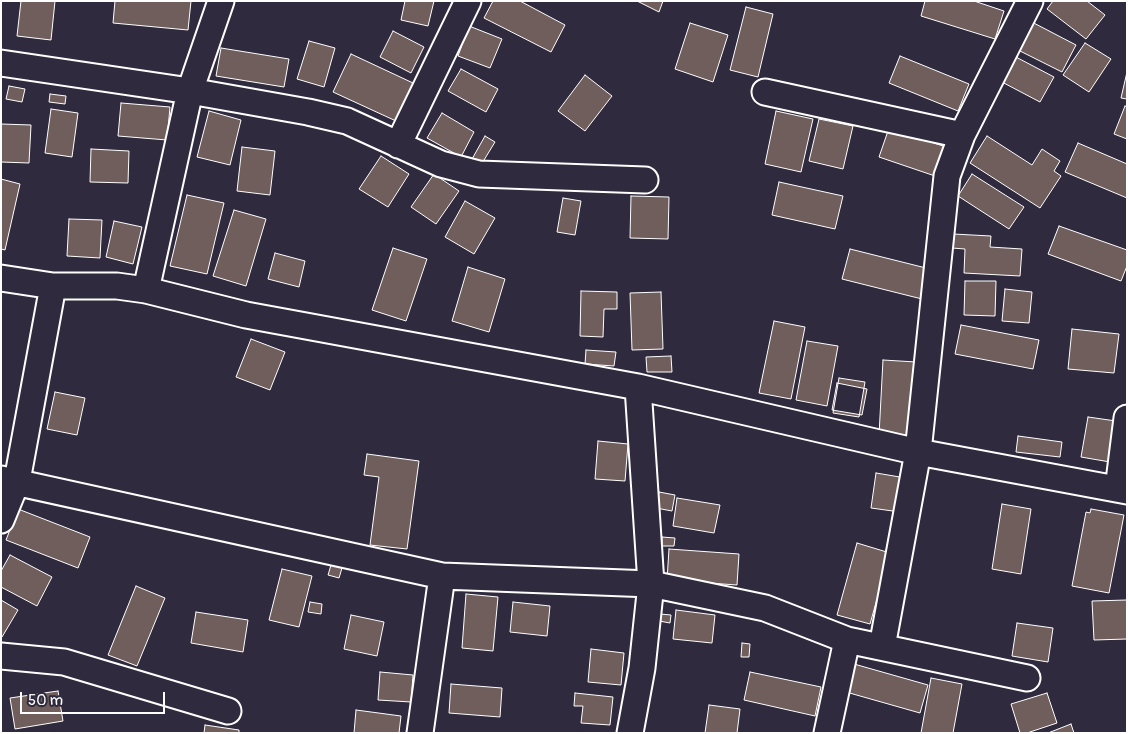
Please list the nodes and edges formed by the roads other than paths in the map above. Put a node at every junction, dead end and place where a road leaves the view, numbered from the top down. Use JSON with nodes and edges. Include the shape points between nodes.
{"nodes":[{"id":1,"x":221,"y":1,"type":"edge"},
{"id":2,"x":468,"y":1,"type":"edge"},
{"id":3,"x":1030,"y":1,"type":"edge"},
{"id":4,"x":1,"y":64,"type":"edge"},
{"id":5,"x":190,"y":91,"type":"junction"},
{"id":6,"x":765,"y":92,"type":"dead end"},
{"id":7,"x":962,"y":135,"type":"junction"},
{"id":8,"x":398,"y":145,"type":"junction"},
{"id":9,"x":645,"y":180,"type":"dead end"},
{"id":10,"x":1,"y":278,"type":"edge"},
{"id":11,"x":53,"y":286,"type":"junction"},
{"id":12,"x":146,"y":290,"type":"junction"},
{"id":13,"x":638,"y":387,"type":"junction"},
{"id":14,"x":1127,"y":418,"type":"edge"},
{"id":15,"x":918,"y":452,"type":"junction"},
{"id":16,"x":9,"y":480,"type":"edge"},
{"id":17,"x":1122,"y":490,"type":"edge"},
{"id":18,"x":1,"y":520,"type":"edge"},
{"id":19,"x":442,"y":576,"type":"junction"},
{"id":20,"x":651,"y":584,"type":"junction"},
{"id":21,"x":847,"y":640,"type":"junction"},
{"id":22,"x":882,"y":647,"type":"junction"},
{"id":23,"x":1,"y":656,"type":"edge"},
{"id":24,"x":1027,"y":678,"type":"dead end"},
{"id":25,"x":228,"y":711,"type":"dead end"},
{"id":26,"x":420,"y":733,"type":"edge"},
{"id":27,"x":630,"y":733,"type":"edge"},
{"id":28,"x":827,"y":733,"type":"edge"}],
"edges":[{"from":1,"to":5,"type":"street"},
{"from":2,"to":8,"type":"street"},
{"from":3,"to":7,"type":"street"},
{"from":4,"to":5,"type":"street"},
{"from":5,"to":8,"type":"street","via":[[347,121]]},
{"from":5,"to":12,"type":"street"},
{"from":6,"to":7,"type":"street"},
{"from":7,"to":15,"type":"street","via":[[947,176]]},
{"from":8,"to":9,"type":"street","via":[[441,164],[479,174]]},
{"from":10,"to":11,"type":"street"},
{"from":11,"to":12,"type":"street","via":[[117,286]]},
{"from":11,"to":16,"type":"street"},
{"from":12,"to":13,"type":"street","via":[[246,315]]},
{"from":13,"to":15,"type":"street"},
{"from":13,"to":20,"type":"street"},
{"from":14,"to":17,"type":"street"},
{"from":15,"to":17,"type":"street"},
{"from":15,"to":22,"type":"street"},
{"from":16,"to":18,"type":"street"},
{"from":16,"to":19,"type":"street"},
{"from":19,"to":20,"type":"street"},
{"from":19,"to":26,"type":"street"},
{"from":20,"to":21,"type":"street","via":[[765,608]]},
{"from":20,"to":27,"type":"street","via":[[642,668]]},
{"from":21,"to":22,"type":"street"},
{"from":21,"to":28,"type":"street"},
{"from":22,"to":24,"type":"street"},
{"from":23,"to":25,"type":"street","via":[[64,662]]}]}
